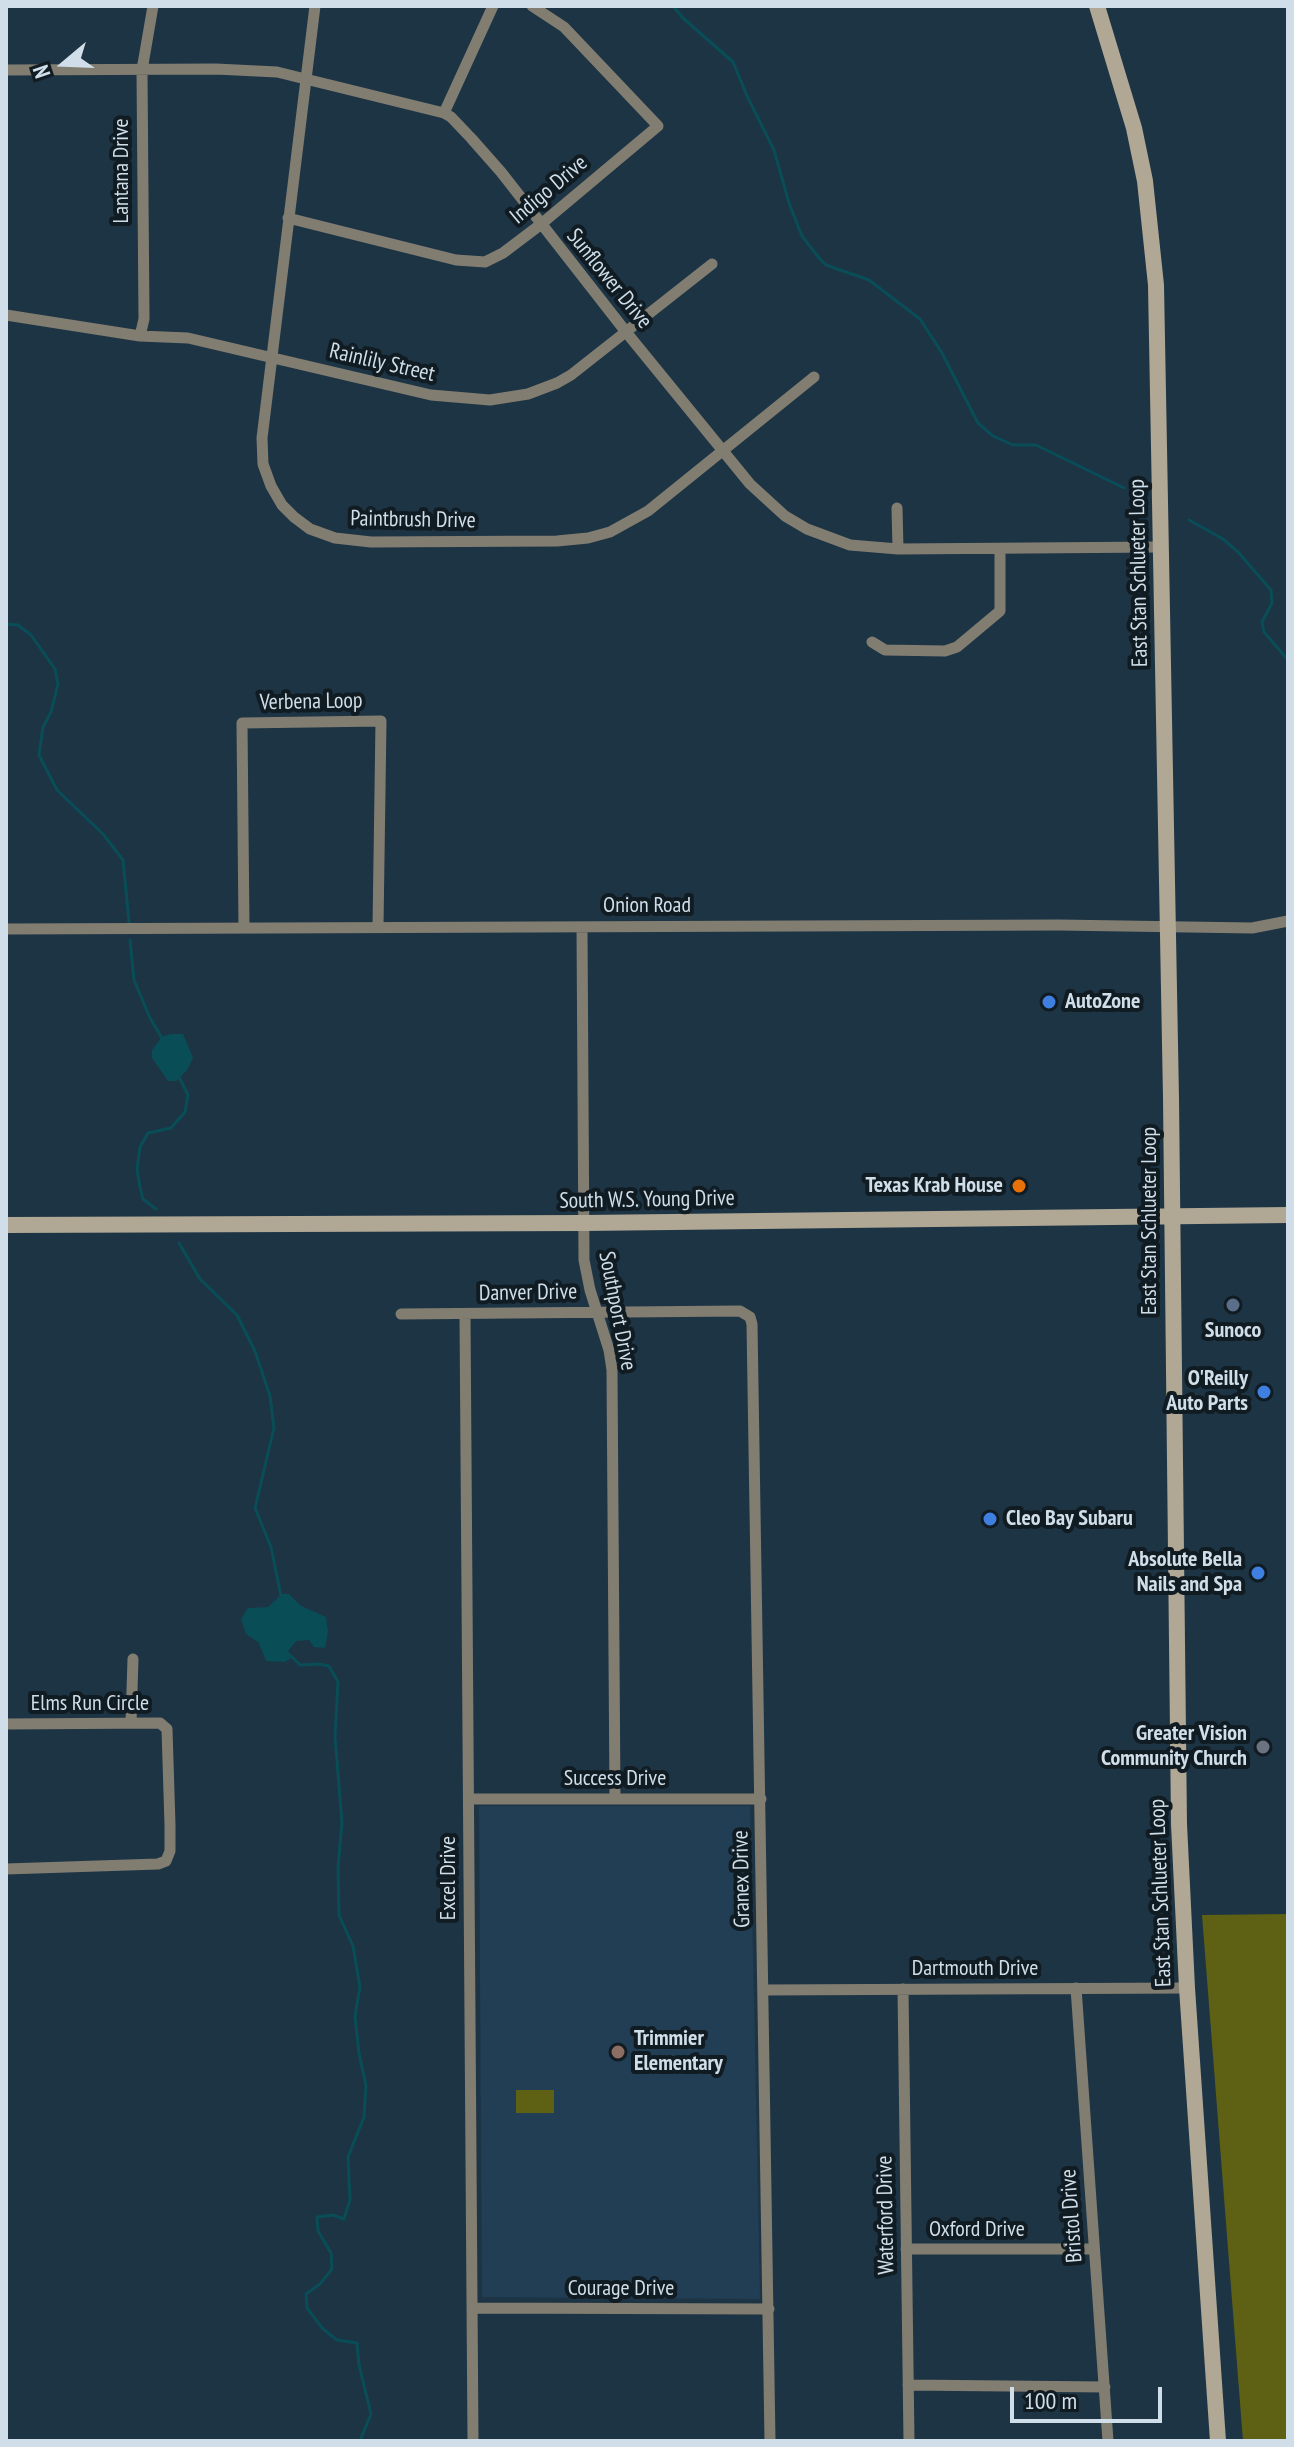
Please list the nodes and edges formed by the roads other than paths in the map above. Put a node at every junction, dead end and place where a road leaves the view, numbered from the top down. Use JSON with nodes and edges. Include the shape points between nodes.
{"nodes":[{"id":1,"x":153,"y":6,"type":"edge"},
{"id":2,"x":315,"y":6,"type":"edge"},
{"id":3,"x":493,"y":6,"type":"edge"},
{"id":4,"x":532,"y":6,"type":"edge"},
{"id":5,"x":1097,"y":6,"type":"edge"},
{"id":6,"x":6,"y":70,"type":"edge"},
{"id":7,"x":142,"y":70,"type":"junction"},
{"id":8,"x":306,"y":80,"type":"junction"},
{"id":9,"x":444,"y":113,"type":"junction"},
{"id":10,"x":288,"y":218,"type":"junction"},
{"id":11,"x":540,"y":225,"type":"junction"},
{"id":12,"x":712,"y":264,"type":"dead end"},
{"id":13,"x":6,"y":315,"type":"edge"},
{"id":14,"x":626,"y":332,"type":"junction"},
{"id":15,"x":140,"y":336,"type":"junction"},
{"id":16,"x":270,"y":358,"type":"junction"},
{"id":17,"x":814,"y":377,"type":"dead end"},
{"id":18,"x":724,"y":450,"type":"junction"},
{"id":19,"x":897,"y":508,"type":"dead end"},
{"id":20,"x":1159,"y":547,"type":"junction"},
{"id":21,"x":898,"y":549,"type":"junction"},
{"id":22,"x":1000,"y":549,"type":"junction"},
{"id":23,"x":872,"y":642,"type":"dead end"},
{"id":24,"x":1288,"y":921,"type":"edge"},
{"id":25,"x":378,"y":927,"type":"junction"},
{"id":26,"x":582,"y":927,"type":"junction"},
{"id":27,"x":1166,"y":927,"type":"junction"},
{"id":28,"x":244,"y":928,"type":"junction"},
{"id":29,"x":6,"y":929,"type":"edge"},
{"id":30,"x":1288,"y":1215,"type":"edge"},
{"id":31,"x":1171,"y":1217,"type":"junction"},
{"id":32,"x":583,"y":1223,"type":"junction"},
{"id":33,"x":6,"y":1225,"type":"edge"},
{"id":34,"x":597,"y":1312,"type":"junction"},
{"id":35,"x":401,"y":1314,"type":"dead end"},
{"id":36,"x":465,"y":1314,"type":"junction"},
{"id":37,"x":750,"y":1317,"type":"joint"},
{"id":38,"x":133,"y":1659,"type":"dead end"},
{"id":39,"x":131,"y":1722,"type":"junction"},
{"id":40,"x":6,"y":1724,"type":"edge"},
{"id":41,"x":469,"y":1799,"type":"junction"},
{"id":42,"x":615,"y":1799,"type":"junction"},
{"id":43,"x":761,"y":1799,"type":"junction"},
{"id":44,"x":6,"y":1869,"type":"edge"},
{"id":45,"x":1076,"y":1988,"type":"junction"},
{"id":46,"x":1187,"y":1988,"type":"junction"},
{"id":47,"x":903,"y":1989,"type":"junction"},
{"id":48,"x":764,"y":1990,"type":"junction"},
{"id":49,"x":906,"y":2249,"type":"junction"},
{"id":50,"x":1094,"y":2249,"type":"junction"},
{"id":51,"x":472,"y":2308,"type":"junction"},
{"id":52,"x":769,"y":2309,"type":"junction"},
{"id":53,"x":908,"y":2385,"type":"junction"},
{"id":54,"x":1105,"y":2387,"type":"junction"},
{"id":55,"x":473,"y":2441,"type":"edge"},
{"id":56,"x":770,"y":2441,"type":"edge"},
{"id":57,"x":909,"y":2441,"type":"edge"},
{"id":58,"x":1108,"y":2441,"type":"edge"},
{"id":59,"x":1218,"y":2441,"type":"edge"}],
"edges":[{"from":1,"to":7,"type":"street","name":"Lantana Drive"},
{"from":2,"to":8,"type":"street","name":"Paintbrush Drive"},
{"from":3,"to":9,"type":"street"},
{"from":4,"to":11,"type":"street","name":"Indigo Drive","via":[[564,27],[658,126]]},
{"from":5,"to":20,"type":"main road","name":"East Stan Schlueter Loop","via":[[1134,128],[1152,229]]},
{"from":6,"to":7,"type":"street"},
{"from":7,"to":8,"type":"street","via":[[252,70]]},
{"from":7,"to":15,"type":"street","name":"Lantana Drive"},
{"from":8,"to":9,"type":"street"},
{"from":8,"to":10,"type":"street","name":"Paintbrush Drive"},
{"from":9,"to":11,"type":"street","name":"Sunflower Drive","via":[[471,138]]},
{"from":10,"to":11,"type":"street","name":"Indigo Drive","via":[[472,263],[495,259]]},
{"from":10,"to":16,"type":"street","name":"Paintbrush Drive"},
{"from":11,"to":14,"type":"street","name":"Sunflower Drive"},
{"from":12,"to":14,"type":"street","name":"Rainlily Street"},
{"from":13,"to":15,"type":"street","name":"Rainlily Street"},
{"from":14,"to":16,"type":"street","name":"Rainlily Street","via":[[557,383],[490,400],[431,395]]},
{"from":14,"to":18,"type":"street","name":"Sunflower Drive"},
{"from":15,"to":16,"type":"street","name":"Rainlily Street","via":[[188,338]]},
{"from":16,"to":18,"type":"street","name":"Paintbrush Drive","via":[[263,464],[282,505],[310,529],[335,538],[588,538],[648,511]]},
{"from":17,"to":18,"type":"street","name":"Paintbrush Drive"},
{"from":18,"to":21,"type":"street","name":"Sunflower Drive","via":[[767,501],[807,529],[850,545]]},
{"from":19,"to":21,"type":"street"},
{"from":20,"to":22,"type":"street","name":"Sunflower Drive"},
{"from":20,"to":27,"type":"main road","name":"East Stan Schlueter Loop"},
{"from":21,"to":22,"type":"street","name":"Sunflower Drive"},
{"from":22,"to":23,"type":"street","via":[[1000,611],[957,647],[885,650]]},
{"from":24,"to":27,"type":"street","name":"Onion Road","via":[[1252,928]]},
{"from":25,"to":26,"type":"street","name":"Onion Road"},
{"from":25,"to":28,"type":"street","name":"Onion Road"},
{"from":25,"to":28,"type":"street","name":"Verbena Loop","via":[[381,721],[242,723]]},
{"from":26,"to":27,"type":"street","name":"Onion Road"},
{"from":26,"to":32,"type":"street","name":"Southport Drive"},
{"from":27,"to":31,"type":"main road","name":"East Stan Schlueter Loop"},
{"from":28,"to":29,"type":"street","name":"Onion Road"},
{"from":30,"to":31,"type":"main road","name":"South W.S. Young Drive"},
{"from":31,"to":32,"type":"main road","name":"South W.S. Young Drive"},
{"from":31,"to":46,"type":"main road","name":"East Stan Schlueter Loop","via":[[1179,1812]]},
{"from":32,"to":33,"type":"main road","name":"South W.S. Young Drive"},
{"from":32,"to":34,"type":"street","name":"Southport Drive","via":[[586,1274]]},
{"from":34,"to":36,"type":"street","name":"Danver Drive"},
{"from":34,"to":37,"type":"street","name":"Danver Drive","via":[[740,1311]]},
{"from":34,"to":42,"type":"street","name":"Southport Drive","via":[[612,1370]]},
{"from":35,"to":36,"type":"street","name":"Danver Drive"},
{"from":36,"to":41,"type":"street","name":"Excel Drive"},
{"from":37,"to":43,"type":"street","name":"Granex Drive"},
{"from":38,"to":39,"type":"street"},
{"from":39,"to":40,"type":"street","name":"Elms Run Circle"},
{"from":39,"to":44,"type":"street","name":"Elms Run Circle","via":[[160,1723],[167,1729],[166,1861]]},
{"from":41,"to":42,"type":"street","name":"Success Drive"},
{"from":41,"to":51,"type":"street","name":"Excel Drive"},
{"from":42,"to":43,"type":"street","name":"Success Drive"},
{"from":43,"to":48,"type":"street","name":"Granex Drive"},
{"from":45,"to":46,"type":"street","name":"Dartmouth Drive"},
{"from":45,"to":47,"type":"street","name":"Dartmouth Drive"},
{"from":45,"to":50,"type":"street","name":"Bristol Drive"},
{"from":46,"to":59,"type":"main road","name":"East Stan Schlueter Loop"},
{"from":47,"to":48,"type":"street","name":"Dartmouth Drive"},
{"from":47,"to":49,"type":"street","name":"Waterford Drive"},
{"from":48,"to":52,"type":"street","name":"Granex Drive"},
{"from":49,"to":50,"type":"street","name":"Oxford Drive"},
{"from":49,"to":53,"type":"street","name":"Waterford Drive"},
{"from":50,"to":54,"type":"street","name":"Bristol Drive"},
{"from":51,"to":52,"type":"street","name":"Courage Drive"},
{"from":51,"to":55,"type":"street","name":"Excel Drive"},
{"from":52,"to":56,"type":"street","name":"Granex Drive"},
{"from":53,"to":54,"type":"street"},
{"from":53,"to":57,"type":"street","name":"Waterford Drive"},
{"from":54,"to":58,"type":"street","name":"Bristol Drive"}]}
